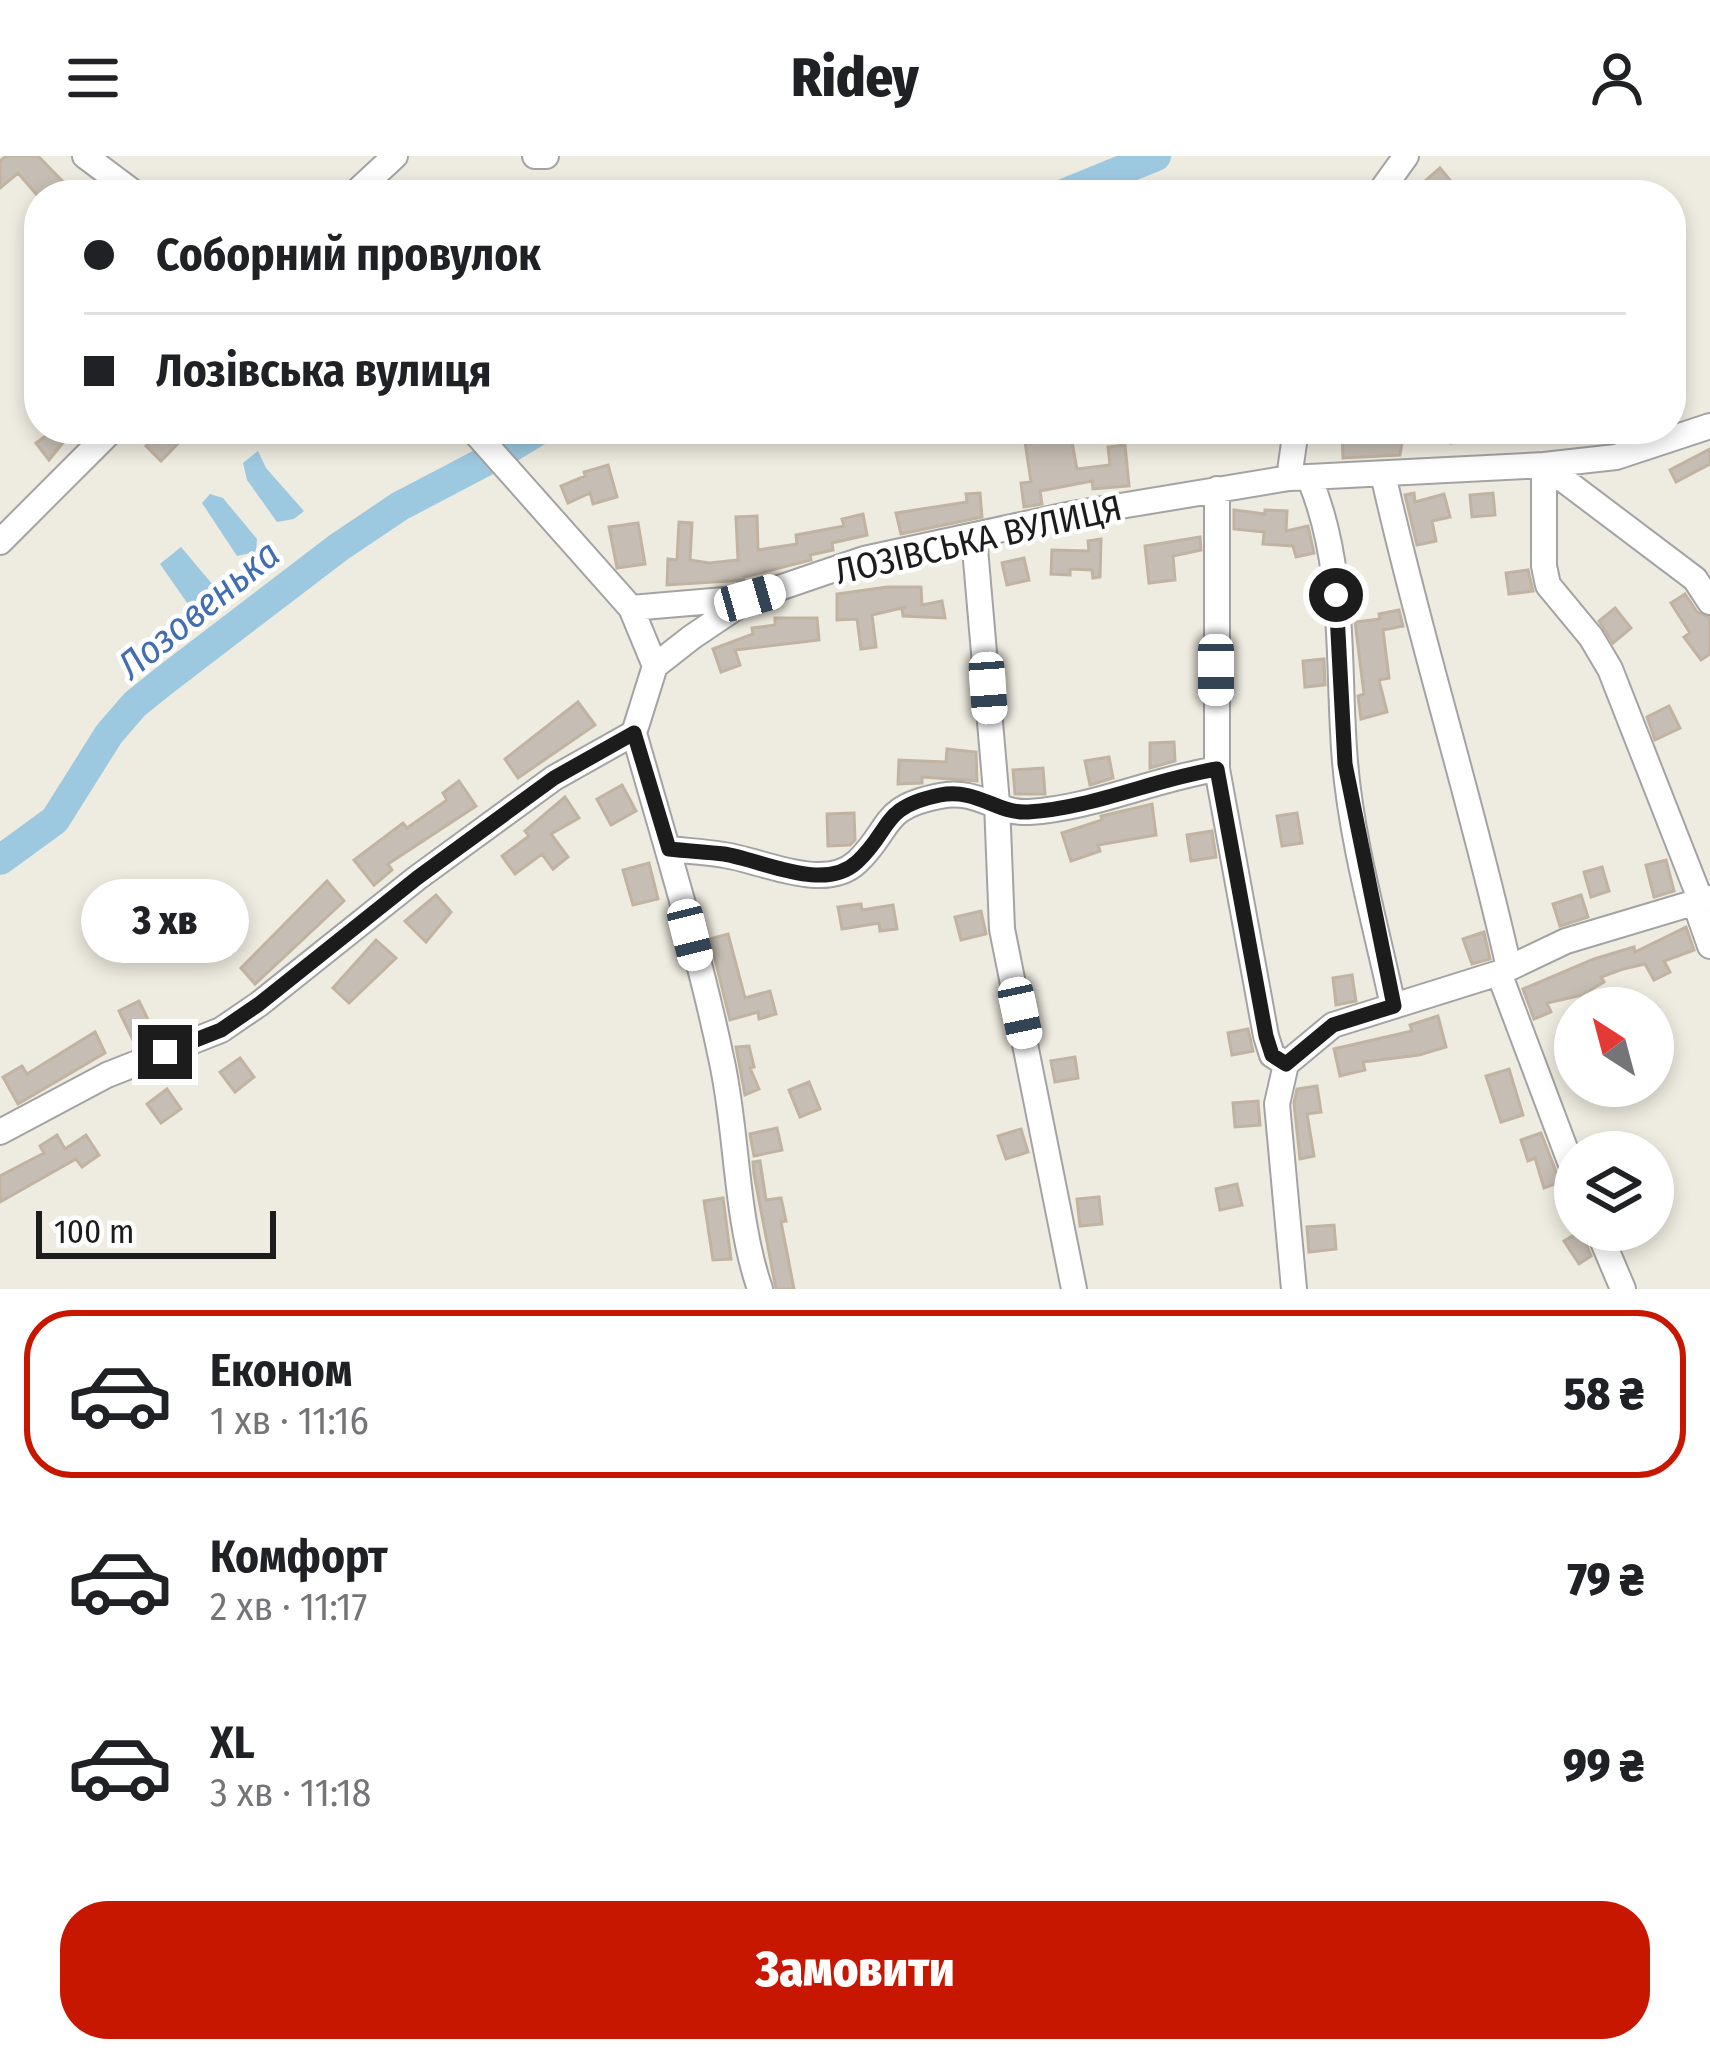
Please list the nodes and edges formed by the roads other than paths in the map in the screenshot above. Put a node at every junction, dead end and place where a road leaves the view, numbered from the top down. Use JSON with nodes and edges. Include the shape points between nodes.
{"nodes":[{"id":1,"x":85,"y":156,"type":"edge"},
{"id":2,"x":395,"y":156,"type":"edge"},
{"id":3,"x":535,"y":156,"type":"edge"},
{"id":4,"x":546,"y":156,"type":"edge"},
{"id":5,"x":117,"y":180,"type":"edge"},
{"id":6,"x":369,"y":180,"type":"edge"},
{"id":7,"x":98,"y":444,"type":"edge"},
{"id":8,"x":485,"y":444,"type":"edge"},
{"id":9,"x":1297,"y":444,"type":"edge"},
{"id":10,"x":1657,"y":444,"type":"edge"},
{"id":11,"x":1544,"y":465,"type":"junction"},
{"id":12,"x":1383,"y":474,"type":"junction"},
{"id":13,"x":1299,"y":479,"type":"junction"},
{"id":14,"x":1216,"y":489,"type":"junction"},
{"id":15,"x":974,"y":537,"type":"junction"},
{"id":16,"x":0,"y":542,"type":"edge"},
{"id":17,"x":750,"y":598,"type":"junction"},
{"id":18,"x":1710,"y":602,"type":"edge"},
{"id":19,"x":631,"y":608,"type":"junction"},
{"id":20,"x":655,"y":666,"type":"junction"},
{"id":21,"x":634,"y":733,"type":"junction"},
{"id":22,"x":1217,"y":769,"type":"junction"},
{"id":23,"x":997,"y":803,"type":"junction"},
{"id":24,"x":669,"y":849,"type":"junction"},
{"id":25,"x":1702,"y":900,"type":"edge"},
{"id":26,"x":1710,"y":946,"type":"edge"},
{"id":27,"x":1504,"y":970,"type":"junction"},
{"id":28,"x":1394,"y":1006,"type":"junction"},
{"id":29,"x":1286,"y":1064,"type":"junction"},
{"id":30,"x":1560,"y":1131,"type":"edge"},
{"id":31,"x":0,"y":1132,"type":"edge"},
{"id":32,"x":1607,"y":1251,"type":"edge"},
{"id":33,"x":760,"y":1289,"type":"edge"},
{"id":34,"x":1074,"y":1289,"type":"edge"},
{"id":35,"x":1294,"y":1289,"type":"edge"},
{"id":36,"x":1623,"y":1289,"type":"edge"}],
"edges":[{"from":1,"to":5,"type":"street"},
{"from":2,"to":6,"type":"street"},
{"from":3,"to":4,"type":"street"},
{"from":7,"to":16,"type":"street"},
{"from":8,"to":19,"type":"street"},
{"from":9,"to":13,"type":"street"},
{"from":10,"to":11,"type":"street","name":"ЛОЗІВСЬКА ВУЛИЦЯ"},
{"from":11,"to":12,"type":"street","name":"ЛОЗІВСЬКА ВУЛИЦЯ"},
{"from":11,"to":18,"type":"street","via":[[1695,579]]},
{"from":11,"to":25,"type":"street","via":[[1548,585],[1610,669]]},
{"from":12,"to":13,"type":"street","name":"ЛОЗІВСЬКА ВУЛИЦЯ"},
{"from":12,"to":27,"type":"street","via":[[1487,868]]},
{"from":13,"to":14,"type":"street","name":"ЛОЗІВСЬКА ВУЛИЦЯ"},
{"from":13,"to":28,"type":"street","via":[[1323,511],[1338,612],[1345,764]]},
{"from":14,"to":15,"type":"street","name":"ЛОЗІВСЬКА ВУЛИЦЯ"},
{"from":14,"to":22,"type":"street"},
{"from":15,"to":17,"type":"street","name":"ЛОЗІВСЬКА ВУЛИЦЯ","via":[[864,560]]},
{"from":15,"to":23,"type":"street"},
{"from":17,"to":19,"type":"street"},
{"from":17,"to":20,"type":"street","name":"ЛОЗІВСЬКА ВУЛИЦЯ"},
{"from":19,"to":20,"type":"street"},
{"from":20,"to":21,"type":"street"},
{"from":21,"to":24,"type":"street"},
{"from":21,"to":31,"type":"street","via":[[554,778],[221,1030],[107,1075]]},
{"from":22,"to":23,"type":"street","via":[[1046,810],[1023,813]]},
{"from":22,"to":29,"type":"street","via":[[1266,1036],[1272,1055]]},
{"from":23,"to":24,"type":"street","via":[[967,793],[922,800],[886,820],[858,862],[832,874]]},
{"from":23,"to":34,"type":"street","via":[[1002,929]]},
{"from":24,"to":33,"type":"street","via":[[723,1065]]},
{"from":25,"to":26,"type":"street"},
{"from":25,"to":27,"type":"street","via":[[1566,941]]},
{"from":27,"to":28,"type":"street"},
{"from":27,"to":30,"type":"street"},
{"from":28,"to":29,"type":"street","via":[[1333,1025]]},
{"from":29,"to":35,"type":"street","via":[[1277,1105]]},
{"from":32,"to":36,"type":"street"}]}
